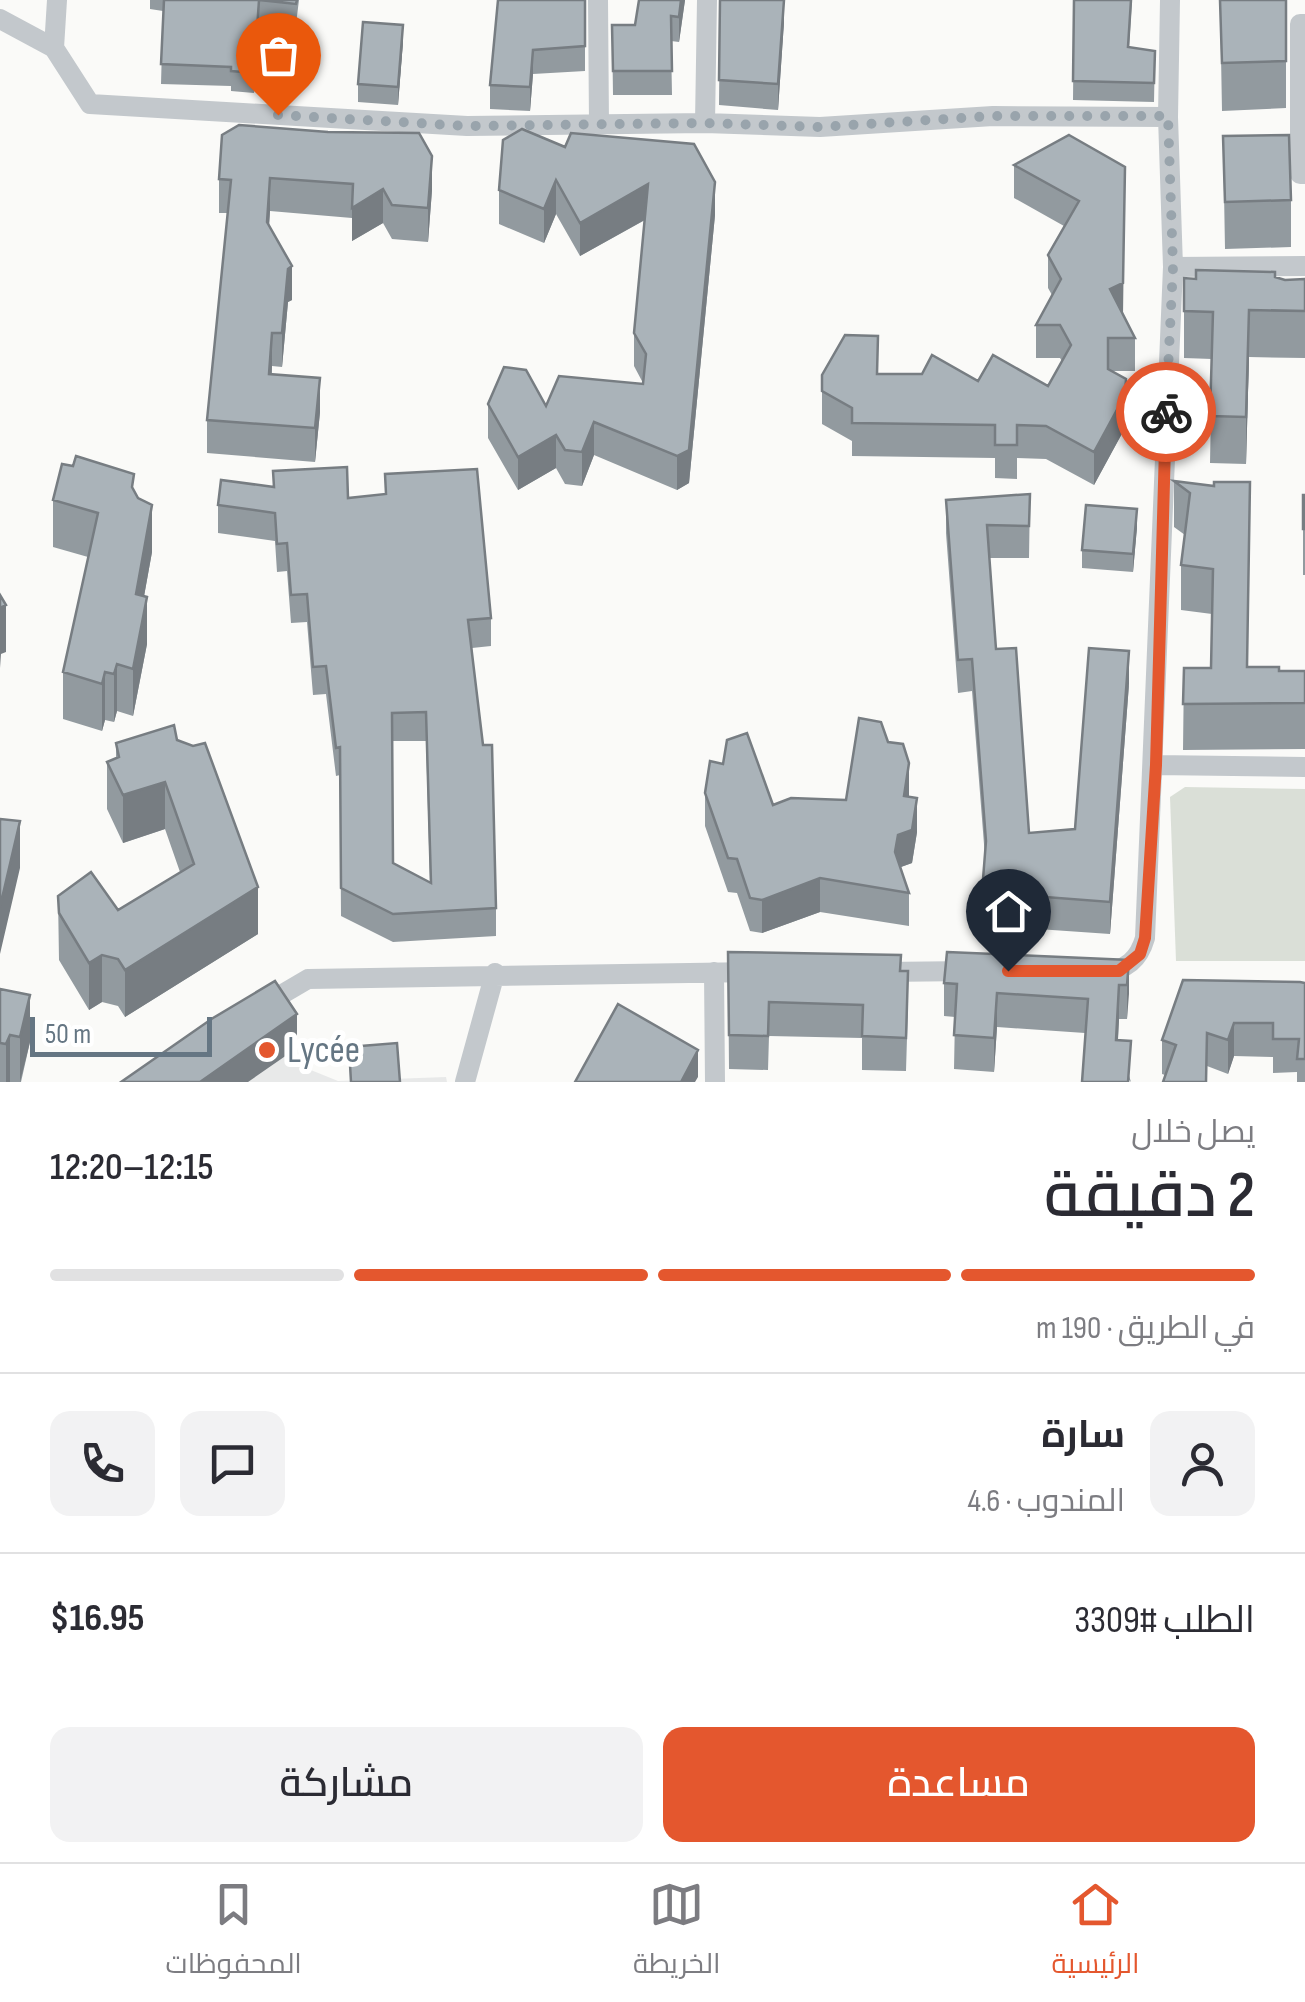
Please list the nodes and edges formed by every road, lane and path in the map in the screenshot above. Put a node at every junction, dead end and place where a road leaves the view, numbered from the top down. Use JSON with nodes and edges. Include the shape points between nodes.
{"nodes":[{"id":1,"x":56,"y":0,"type":"edge"},
{"id":2,"x":598,"y":0,"type":"edge"},
{"id":3,"x":708,"y":0,"type":"edge"},
{"id":4,"x":1170,"y":0,"type":"edge"},
{"id":5,"x":0,"y":19,"type":"edge"},
{"id":6,"x":1305,"y":24,"type":"edge"},
{"id":7,"x":54,"y":48,"type":"junction"},
{"id":8,"x":1168,"y":116,"type":"junction"},
{"id":9,"x":704,"y":123,"type":"junction"},
{"id":10,"x":599,"y":124,"type":"junction"},
{"id":11,"x":1305,"y":174,"type":"edge"},
{"id":12,"x":1305,"y":266,"type":"edge"},
{"id":13,"x":1173,"y":267,"type":"junction"},
{"id":14,"x":1156,"y":765,"type":"junction"},
{"id":15,"x":1305,"y":767,"type":"edge"},
{"id":16,"x":984,"y":971,"type":"edge"},
{"id":17,"x":1080,"y":971,"type":"edge"},
{"id":18,"x":714,"y":972,"type":"junction"},
{"id":19,"x":772,"y":972,"type":"edge"},
{"id":20,"x":868,"y":972,"type":"edge"},
{"id":21,"x":495,"y":974,"type":"junction"},
{"id":22,"x":245,"y":1016,"type":"edge"},
{"id":23,"x":465,"y":1082,"type":"edge"},
{"id":24,"x":714,"y":1082,"type":"edge"}],
"edges":[{"from":1,"to":7,"type":"street"},
{"from":2,"to":10,"type":"street"},
{"from":3,"to":9,"type":"street"},
{"from":4,"to":8,"type":"street"},
{"from":5,"to":7,"type":"street"},
{"from":6,"to":11,"type":"street"},
{"from":7,"to":10,"type":"street","via":[[90,104],[467,126]]},
{"from":8,"to":9,"type":"street","via":[[993,116],[820,127]]},
{"from":8,"to":13,"type":"street"},
{"from":9,"to":10,"type":"street"},
{"from":12,"to":13,"type":"street"},
{"from":13,"to":14,"type":"street"},
{"from":14,"to":15,"type":"street"},
{"from":14,"to":17,"type":"street","via":[[1140,954],[1119,971]]},
{"from":16,"to":20,"type":"street"},
{"from":18,"to":19,"type":"street"},
{"from":18,"to":21,"type":"street"},
{"from":18,"to":24,"type":"street"},
{"from":21,"to":22,"type":"street","via":[[308,979]]},
{"from":21,"to":23,"type":"street"}]}
